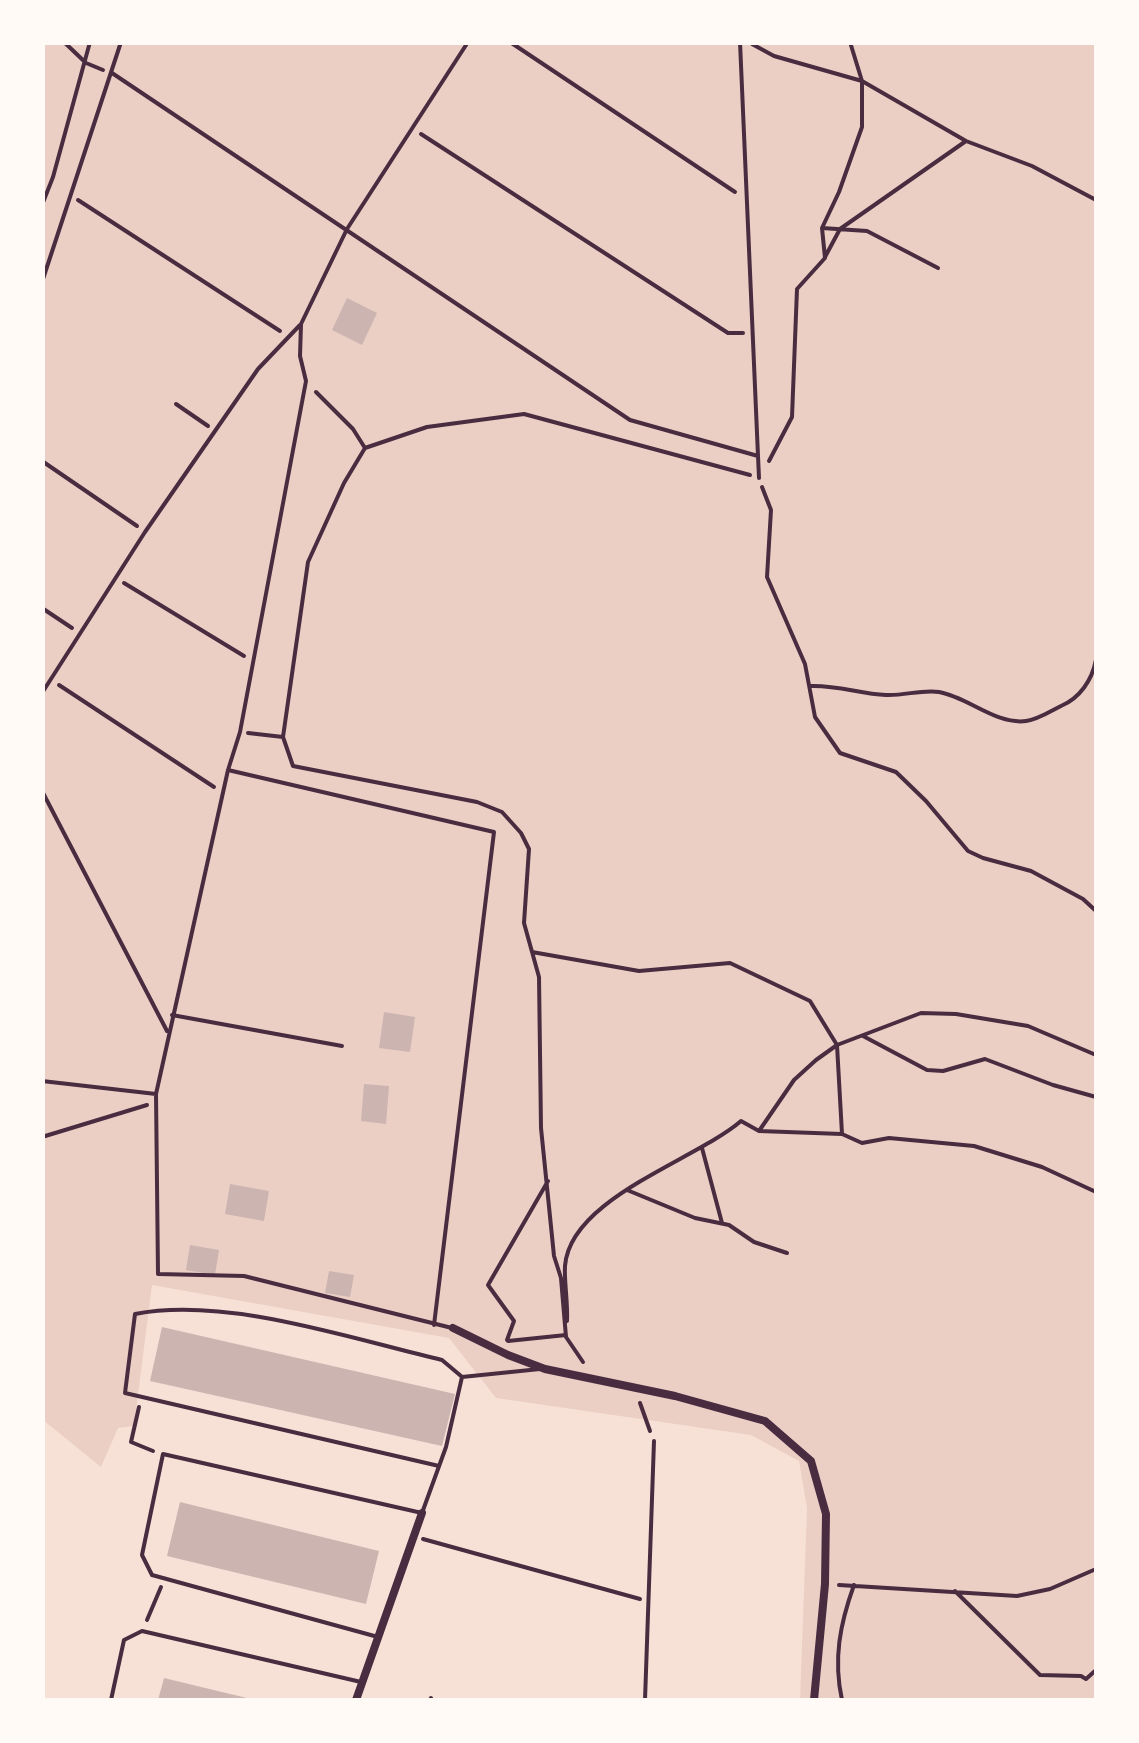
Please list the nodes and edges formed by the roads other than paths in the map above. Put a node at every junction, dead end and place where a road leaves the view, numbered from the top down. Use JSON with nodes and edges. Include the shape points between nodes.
{"nodes":[{"id":1,"x":121,"y":42,"type":"edge"},
{"id":2,"x":468,"y":42,"type":"edge"},
{"id":3,"x":740,"y":42,"type":"edge"},
{"id":4,"x":112,"y":73,"type":"junction"},
{"id":5,"x":348,"y":229,"type":"junction"},
{"id":6,"x":42,"y":282,"type":"edge"},
{"id":7,"x":301,"y":324,"type":"junction"},
{"id":8,"x":758,"y":456,"type":"junction"},
{"id":9,"x":759,"y":478,"type":"road end"},
{"id":10,"x":42,"y":693,"type":"edge"},
{"id":11,"x":228,"y":770,"type":"junction"},
{"id":12,"x":42,"y":791,"type":"edge"},
{"id":13,"x":172,"y":1015,"type":"junction"},
{"id":14,"x":168,"y":1033,"type":"junction"},
{"id":15,"x":342,"y":1046,"type":"dead end"},
{"id":16,"x":42,"y":1082,"type":"edge"},
{"id":17,"x":156,"y":1094,"type":"junction"},
{"id":18,"x":434,"y":1324,"type":"junction"},
{"id":19,"x":453,"y":1328,"type":"joint"},
{"id":20,"x":545,"y":1369,"type":"junction"},
{"id":21,"x":462,"y":1377,"type":"junction"},
{"id":22,"x":654,"y":1440,"type":"road end"},
{"id":23,"x":439,"y":1466,"type":"junction"},
{"id":24,"x":422,"y":1512,"type":"junction"},
{"id":25,"x":380,"y":1638,"type":"junction"},
{"id":26,"x":361,"y":1682,"type":"junction"},
{"id":27,"x":111,"y":1700,"type":"edge"},
{"id":28,"x":356,"y":1700,"type":"edge"},
{"id":29,"x":644,"y":1700,"type":"edge"},
{"id":30,"x":814,"y":1700,"type":"edge"}],
"edges":[{"from":1,"to":4,"type":"lane"},
{"from":2,"to":5,"type":"lane"},
{"from":3,"to":8,"type":"lane"},
{"from":4,"to":5,"type":"lane"},
{"from":4,"to":6,"type":"lane"},
{"from":5,"to":7,"type":"lane"},
{"from":5,"to":8,"type":"lane","via":[[630,420]]},
{"from":7,"to":10,"type":"lane","via":[[258,369]]},
{"from":7,"to":11,"type":"lane","via":[[306,381]]},
{"from":8,"to":9,"type":"lane"},
{"from":11,"to":13,"type":"lane"},
{"from":11,"to":18,"type":"lane","via":[[494,832]]},
{"from":12,"to":14,"type":"lane"},
{"from":13,"to":14,"type":"lane"},
{"from":13,"to":15,"type":"lane"},
{"from":14,"to":17,"type":"lane"},
{"from":16,"to":17,"type":"lane"},
{"from":17,"to":18,"type":"lane","via":[[158,1274],[244,1276]]},
{"from":18,"to":19,"type":"lane"},
{"from":19,"to":20,"type":"street"},
{"from":20,"to":21,"type":"lane"},
{"from":20,"to":30,"type":"street","via":[[765,1421],[811,1461],[826,1514]]},
{"from":21,"to":23,"type":"lane"},
{"from":21,"to":23,"type":"lane","via":[[442,1360],[252,1316],[164,1308],[135,1314],[125,1393]]},
{"from":22,"to":29,"type":"lane"},
{"from":23,"to":24,"type":"lane"},
{"from":24,"to":25,"type":"street"},
{"from":24,"to":25,"type":"lane","via":[[163,1454],[142,1555],[152,1575]]},
{"from":25,"to":26,"type":"street"},
{"from":26,"to":27,"type":"lane","via":[[142,1631],[124,1640]]},
{"from":26,"to":28,"type":"street"}]}
